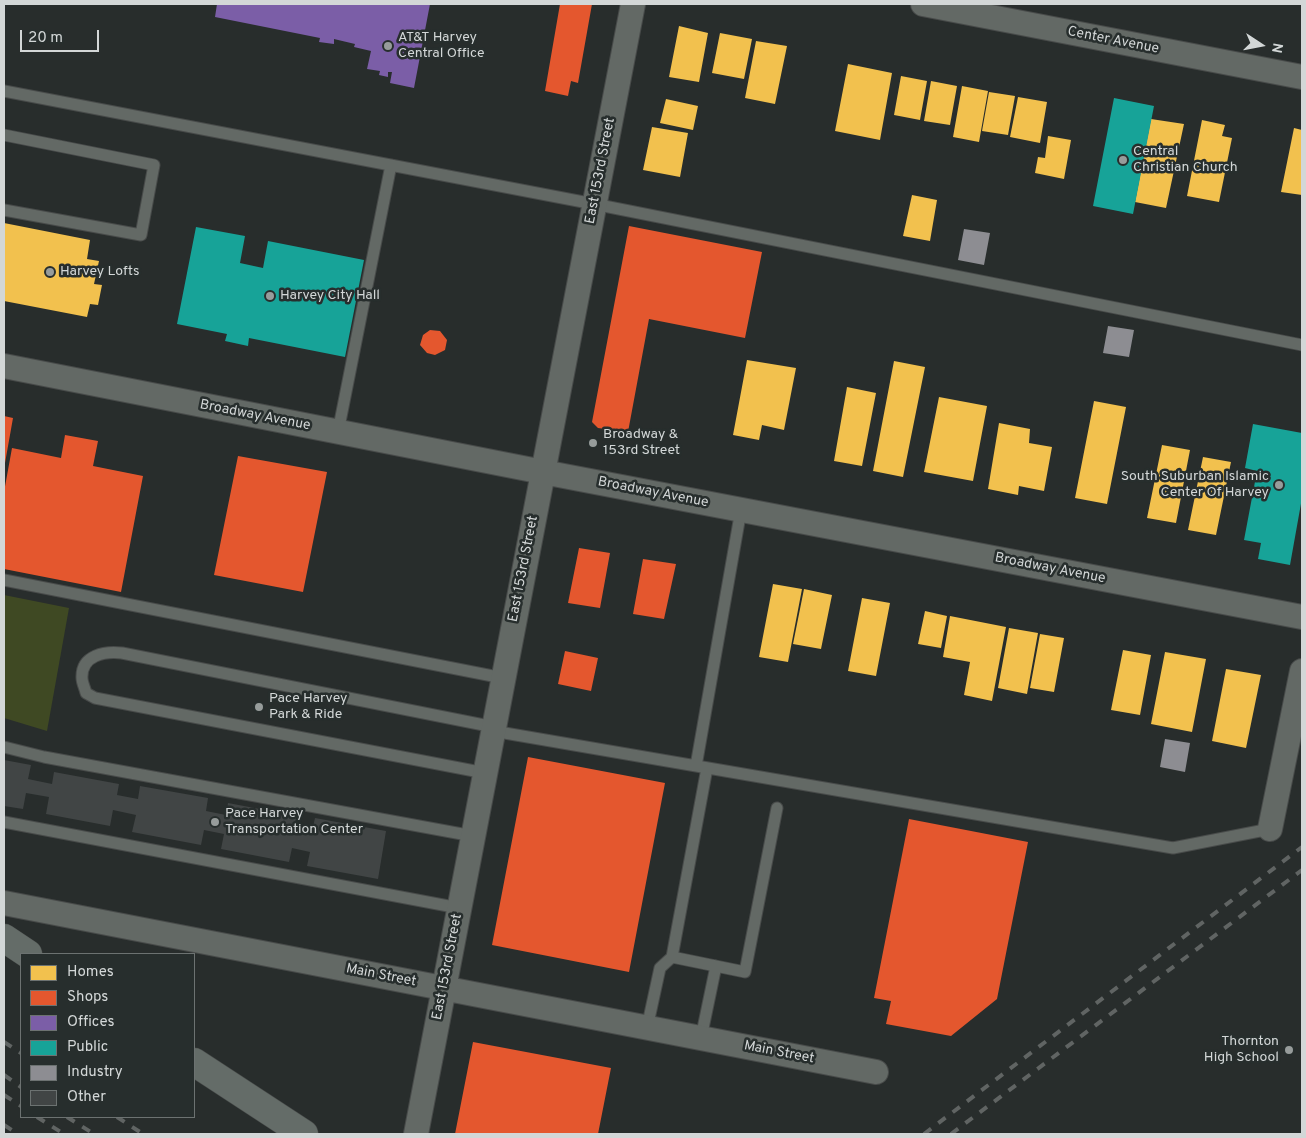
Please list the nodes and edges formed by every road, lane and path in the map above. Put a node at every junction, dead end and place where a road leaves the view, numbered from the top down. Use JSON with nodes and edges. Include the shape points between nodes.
{"nodes":[{"id":1,"x":633,"y":4,"type":"edge"},
{"id":2,"x":923,"y":4,"type":"edge"},
{"id":3,"x":1302,"y":77,"type":"edge"},
{"id":4,"x":4,"y":91,"type":"edge"},
{"id":5,"x":4,"y":135,"type":"edge"},
{"id":6,"x":391,"y":165,"type":"junction"},
{"id":7,"x":594,"y":204,"type":"junction"},
{"id":8,"x":4,"y":210,"type":"edge"},
{"id":9,"x":1302,"y":345,"type":"edge"},
{"id":10,"x":4,"y":366,"type":"edge"},
{"id":11,"x":338,"y":432,"type":"junction"},
{"id":12,"x":543,"y":472,"type":"junction"},
{"id":13,"x":742,"y":510,"type":"junction"},
{"id":14,"x":4,"y":580,"type":"edge"},
{"id":15,"x":1302,"y":617,"type":"edge"},
{"id":16,"x":1302,"y":671,"type":"edge"},
{"id":17,"x":503,"y":678,"type":"junction"},
{"id":18,"x":494,"y":729,"type":"junction"},
{"id":19,"x":4,"y":747,"type":"edge"},
{"id":20,"x":702,"y":767,"type":"junction"},
{"id":21,"x":485,"y":774,"type":"junction"},
{"id":22,"x":777,"y":808,"type":"dead end"},
{"id":23,"x":4,"y":822,"type":"edge"},
{"id":24,"x":1270,"y":829,"type":"joint"},
{"id":25,"x":473,"y":836,"type":"junction"},
{"id":26,"x":4,"y":903,"type":"edge"},
{"id":27,"x":459,"y":908,"type":"junction"},
{"id":28,"x":4,"y":938,"type":"edge"},
{"id":29,"x":26,"y":953,"type":"edge"},
{"id":30,"x":672,"y":957,"type":"junction"},
{"id":31,"x":716,"y":966,"type":"junction"},
{"id":32,"x":444,"y":988,"type":"junction"},
{"id":33,"x":647,"y":1028,"type":"junction"},
{"id":34,"x":701,"y":1038,"type":"junction"},
{"id":35,"x":195,"y":1063,"type":"edge"},
{"id":36,"x":876,"y":1072,"type":"dead end"},
{"id":37,"x":304,"y":1134,"type":"edge"},
{"id":38,"x":416,"y":1134,"type":"edge"}],
"edges":[{"from":1,"to":7,"type":"street","name":"East 153rd Street"},
{"from":2,"to":3,"type":"street","name":"Center Avenue"},
{"from":4,"to":6,"type":"lane"},
{"from":5,"to":8,"type":"lane","via":[[154,165],[141,235]]},
{"from":6,"to":7,"type":"lane"},
{"from":6,"to":11,"type":"lane"},
{"from":7,"to":9,"type":"lane"},
{"from":7,"to":12,"type":"street","name":"East 153rd Street"},
{"from":10,"to":11,"type":"street","name":"Broadway Avenue"},
{"from":11,"to":12,"type":"street","name":"Broadway Avenue"},
{"from":12,"to":13,"type":"street","name":"Broadway Avenue"},
{"from":12,"to":17,"type":"street","name":"East 153rd Street"},
{"from":13,"to":15,"type":"street","name":"Broadway Avenue"},
{"from":13,"to":20,"type":"lane"},
{"from":14,"to":17,"type":"lane"},
{"from":16,"to":24,"type":"street"},
{"from":17,"to":18,"type":"street","name":"East 153rd Street"},
{"from":18,"to":20,"type":"lane"},
{"from":18,"to":21,"type":"street","name":"East 153rd Street"},
{"from":18,"to":21,"type":"lane","via":[[122,652],[100,654],[83,666],[86,693],[95,698]]},
{"from":19,"to":25,"type":"lane","via":[[44,758]]},
{"from":20,"to":24,"type":"lane","via":[[1172,848]]},
{"from":20,"to":30,"type":"lane"},
{"from":21,"to":25,"type":"street","name":"East 153rd Street"},
{"from":22,"to":31,"type":"lane","via":[[745,972]]},
{"from":23,"to":27,"type":"lane"},
{"from":25,"to":27,"type":"street","name":"East 153rd Street"},
{"from":26,"to":32,"type":"street","name":"Main Street"},
{"from":27,"to":32,"type":"street","name":"East 153rd Street"},
{"from":28,"to":29,"type":"street"},
{"from":30,"to":31,"type":"lane"},
{"from":30,"to":33,"type":"lane","via":[[660,968]]},
{"from":31,"to":34,"type":"lane"},
{"from":32,"to":33,"type":"street","name":"Main Street"},
{"from":32,"to":38,"type":"street","name":"East 153rd Street"},
{"from":33,"to":34,"type":"street","name":"Main Street"},
{"from":34,"to":36,"type":"street","name":"Main Street"},
{"from":35,"to":37,"type":"street"}]}
